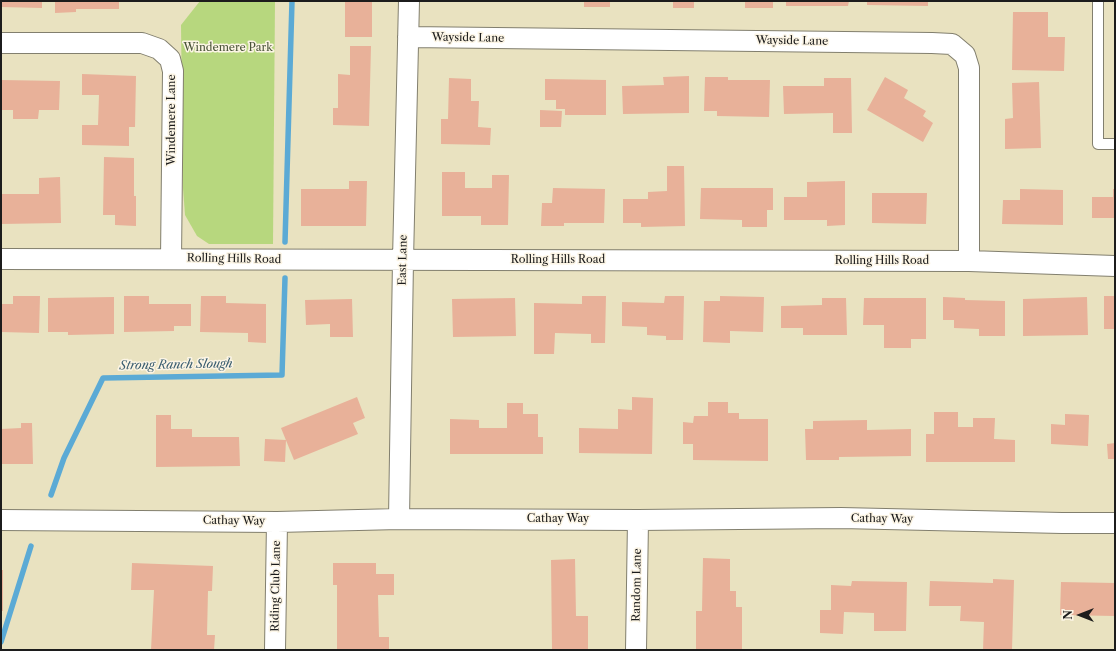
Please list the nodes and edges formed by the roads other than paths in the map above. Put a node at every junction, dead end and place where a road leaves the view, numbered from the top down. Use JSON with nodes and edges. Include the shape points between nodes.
{"nodes":[{"id":1,"x":409,"y":1,"type":"edge"},
{"id":2,"x":1098,"y":1,"type":"edge"},
{"id":3,"x":408,"y":38,"type":"junction"},
{"id":4,"x":1,"y":43,"type":"edge"},
{"id":5,"x":1115,"y":144,"type":"edge"},
{"id":6,"x":1,"y":259,"type":"edge"},
{"id":7,"x":171,"y":259,"type":"junction"},
{"id":8,"x":403,"y":260,"type":"junction"},
{"id":9,"x":969,"y":261,"type":"junction"},
{"id":10,"x":1115,"y":266,"type":"edge"},
{"id":11,"x":399,"y":519,"type":"junction"},
{"id":12,"x":1,"y":520,"type":"edge"},
{"id":13,"x":638,"y":520,"type":"junction"},
{"id":14,"x":277,"y":522,"type":"junction"},
{"id":15,"x":1115,"y":523,"type":"edge"},
{"id":16,"x":275,"y":650,"type":"edge"},
{"id":17,"x":636,"y":650,"type":"edge"}],
"edges":[{"from":1,"to":3,"type":"street","name":"East Lane"},
{"from":2,"to":5,"type":"lane","via":[[1098,144]]},
{"from":3,"to":8,"type":"street","name":"East Lane"},
{"from":3,"to":9,"type":"street","name":"Wayside Lane","via":[[952,44],[965,55],[969,68]]},
{"from":4,"to":7,"type":"street","name":"Windemere Lane","via":[[142,43],[159,49],[170,59],[173,71]]},
{"from":6,"to":7,"type":"street","name":"Rolling Hills Road"},
{"from":7,"to":8,"type":"street","name":"Rolling Hills Road"},
{"from":8,"to":9,"type":"street","name":"Rolling Hills Road"},
{"from":8,"to":11,"type":"street","name":"East Lane"},
{"from":9,"to":10,"type":"street","name":"Rolling Hills Road"},
{"from":11,"to":13,"type":"street","name":"Cathay Way"},
{"from":11,"to":14,"type":"street","name":"Cathay Way"},
{"from":12,"to":14,"type":"street","name":"Cathay Way"},
{"from":13,"to":15,"type":"street","name":"Cathay Way","via":[[841,518]]},
{"from":13,"to":17,"type":"street","name":"Random Lane"},
{"from":14,"to":16,"type":"street","name":"Riding Club Lane"}]}
